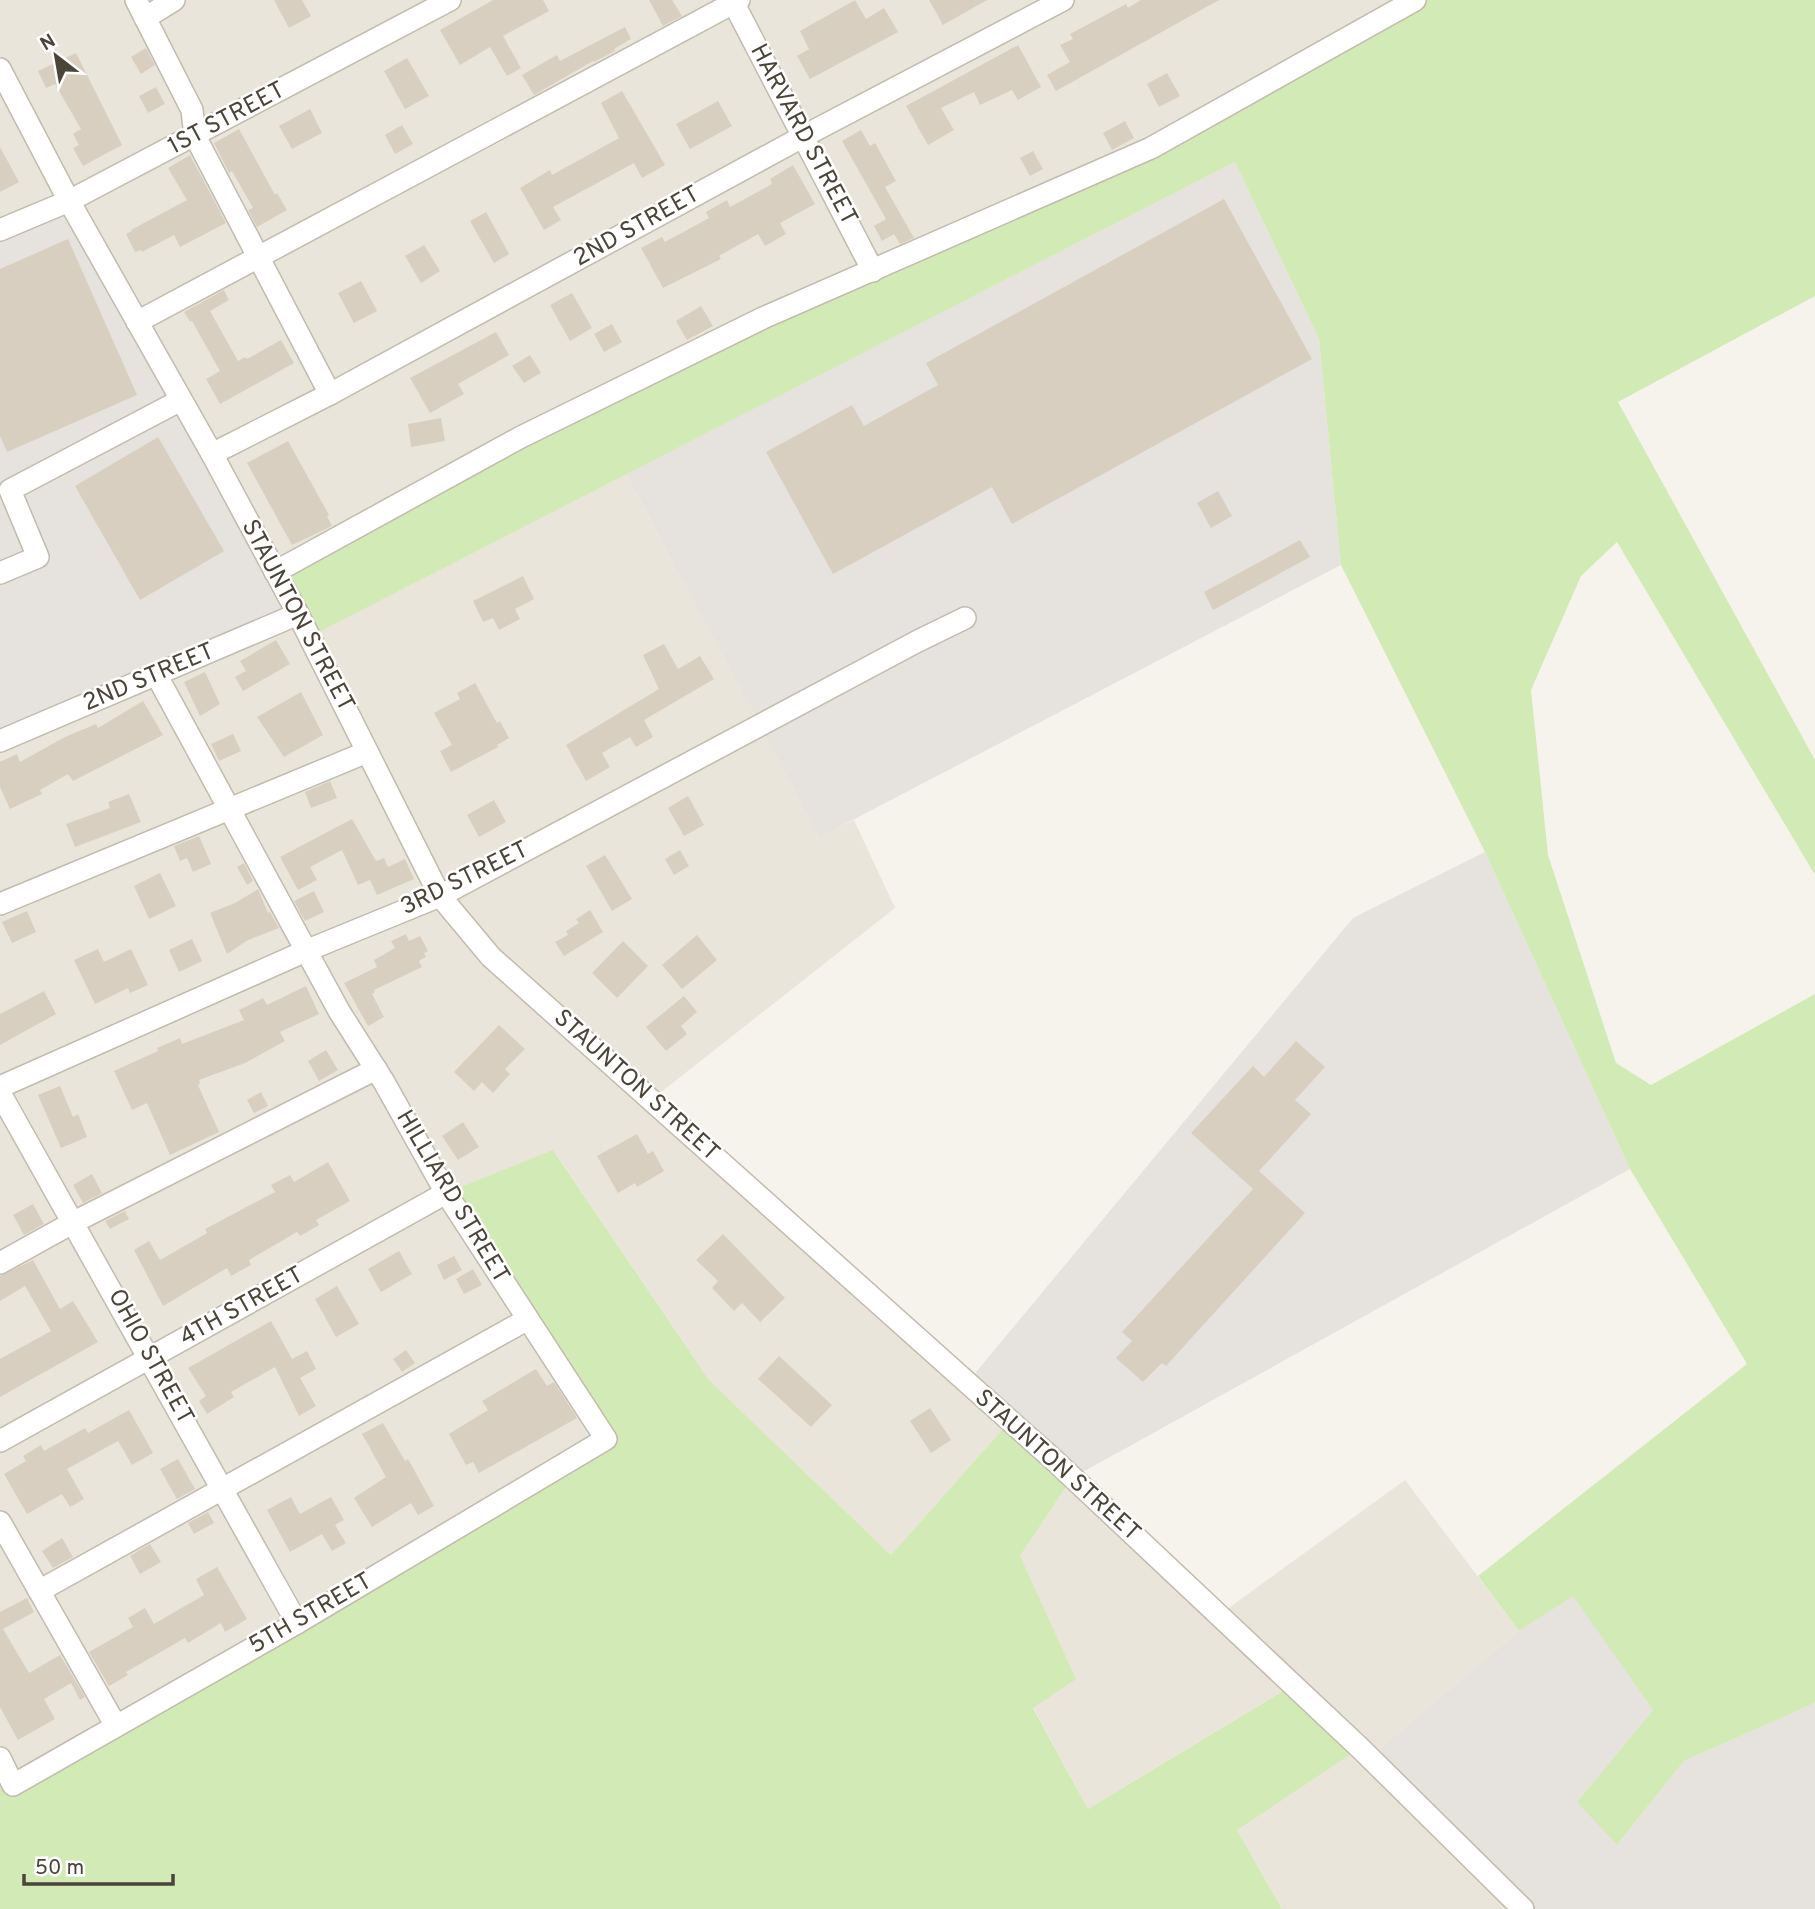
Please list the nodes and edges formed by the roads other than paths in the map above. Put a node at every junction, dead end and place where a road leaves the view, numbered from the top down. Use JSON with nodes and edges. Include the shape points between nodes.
{"nodes":[{"id":1,"x":174,"y":0,"type":"edge"},
{"id":2,"x":450,"y":0,"type":"edge"},
{"id":3,"x":1063,"y":0,"type":"edge"},
{"id":4,"x":1415,"y":0,"type":"edge"},
{"id":5,"x":735,"y":1,"type":"edge"},
{"id":6,"x":141,"y":9,"type":"edge"},
{"id":7,"x":0,"y":69,"type":"edge"},
{"id":8,"x":195,"y":136,"type":"junction"},
{"id":9,"x":804,"y":136,"type":"junction"},
{"id":10,"x":69,"y":201,"type":"junction"},
{"id":11,"x":0,"y":230,"type":"edge"},
{"id":12,"x":258,"y":257,"type":"junction"},
{"id":13,"x":873,"y":271,"type":"junction"},
{"id":14,"x":137,"y":322,"type":"junction"},
{"id":15,"x":330,"y":394,"type":"junction"},
{"id":16,"x":181,"y":400,"type":"junction"},
{"id":17,"x":212,"y":454,"type":"junction"},
{"id":18,"x":275,"y":572,"type":"junction"},
{"id":19,"x":0,"y":573,"type":"edge"},
{"id":20,"x":298,"y":614,"type":"junction"},
{"id":21,"x":965,"y":618,"type":"dead end"},
{"id":22,"x":157,"y":676,"type":"junction"},
{"id":23,"x":0,"y":741,"type":"edge"},
{"id":24,"x":367,"y":752,"type":"junction"},
{"id":25,"x":229,"y":809,"type":"junction"},
{"id":26,"x":440,"y":896,"type":"junction"},
{"id":27,"x":0,"y":904,"type":"edge"},
{"id":28,"x":308,"y":950,"type":"junction"},
{"id":29,"x":376,"y":1069,"type":"junction"},
{"id":30,"x":0,"y":1090,"type":"edge"},
{"id":31,"x":446,"y":1193,"type":"junction"},
{"id":32,"x":74,"y":1222,"type":"junction"},
{"id":33,"x":0,"y":1263,"type":"edge"},
{"id":34,"x":528,"y":1319,"type":"junction"},
{"id":35,"x":151,"y":1358,"type":"junction"},
{"id":36,"x":606,"y":1439,"type":"joint"},
{"id":37,"x":0,"y":1441,"type":"edge"},
{"id":38,"x":223,"y":1489,"type":"junction"},
{"id":39,"x":0,"y":1522,"type":"edge"},
{"id":40,"x":39,"y":1591,"type":"junction"},
{"id":41,"x":298,"y":1623,"type":"junction"},
{"id":42,"x":116,"y":1726,"type":"junction"},
{"id":43,"x":0,"y":1758,"type":"edge"},
{"id":44,"x":1523,"y":1909,"type":"edge"}],
"edges":[{"from":1,"to":6,"type":"street"},
{"from":2,"to":8,"type":"street","name":"1ST STREET"},
{"from":3,"to":9,"type":"street","name":"2ND STREET"},
{"from":4,"to":13,"type":"street","via":[[1151,148]]},
{"from":5,"to":9,"type":"street","name":"HARVARD STREET"},
{"from":5,"to":12,"type":"street"},
{"from":6,"to":8,"type":"street","via":[[192,110]]},
{"from":7,"to":10,"type":"street","name":"STAUNTON STREET"},
{"from":8,"to":10,"type":"street","name":"1ST STREET"},
{"from":8,"to":12,"type":"street"},
{"from":9,"to":13,"type":"street","name":"HARVARD STREET"},
{"from":9,"to":15,"type":"street","name":"2ND STREET"},
{"from":10,"to":11,"type":"street","name":"1ST STREET"},
{"from":10,"to":14,"type":"street","name":"STAUNTON STREET"},
{"from":12,"to":14,"type":"street"},
{"from":12,"to":15,"type":"street"},
{"from":13,"to":18,"type":"street","via":[[763,318],[521,437]]},
{"from":14,"to":16,"type":"street","name":"STAUNTON STREET"},
{"from":15,"to":17,"type":"street","name":"2ND STREET"},
{"from":16,"to":17,"type":"street","name":"STAUNTON STREET"},
{"from":16,"to":19,"type":"street","via":[[10,490],[38,557]]},
{"from":17,"to":18,"type":"street","name":"STAUNTON STREET"},
{"from":18,"to":20,"type":"street","name":"STAUNTON STREET"},
{"from":20,"to":22,"type":"street","name":"2ND STREET"},
{"from":20,"to":24,"type":"street","name":"STAUNTON STREET"},
{"from":21,"to":26,"type":"street","name":"3RD STREET"},
{"from":22,"to":23,"type":"street","name":"2ND STREET"},
{"from":22,"to":25,"type":"street","name":"HILLIARD STREET"},
{"from":24,"to":25,"type":"street"},
{"from":24,"to":26,"type":"street","name":"STAUNTON STREET"},
{"from":25,"to":27,"type":"street"},
{"from":25,"to":28,"type":"street","name":"HILLIARD STREET"},
{"from":26,"to":28,"type":"street","name":"3RD STREET"},
{"from":26,"to":44,"type":"street","name":"STAUNTON STREET","via":[[491,957],[1054,1460],[1360,1748]]},
{"from":28,"to":29,"type":"street","name":"HILLIARD STREET"},
{"from":28,"to":30,"type":"street","name":"3RD STREET"},
{"from":29,"to":31,"type":"street","name":"HILLIARD STREET"},
{"from":29,"to":32,"type":"street"},
{"from":30,"to":32,"type":"street","name":"OHIO STREET"},
{"from":31,"to":34,"type":"street","name":"HILLIARD STREET"},
{"from":31,"to":35,"type":"street","name":"4TH STREET"},
{"from":32,"to":33,"type":"street"},
{"from":32,"to":35,"type":"street","name":"OHIO STREET"},
{"from":34,"to":36,"type":"street","name":"HILLIARD STREET"},
{"from":34,"to":38,"type":"street"},
{"from":35,"to":37,"type":"street","name":"4TH STREET"},
{"from":35,"to":38,"type":"street","name":"OHIO STREET"},
{"from":36,"to":41,"type":"street","name":"5TH STREET"},
{"from":38,"to":40,"type":"street"},
{"from":38,"to":41,"type":"street","name":"OHIO STREET"},
{"from":39,"to":40,"type":"street"},
{"from":40,"to":42,"type":"street"},
{"from":41,"to":42,"type":"street","name":"5TH STREET"},
{"from":42,"to":43,"type":"street","name":"5TH STREET","via":[[13,1785]]}]}
